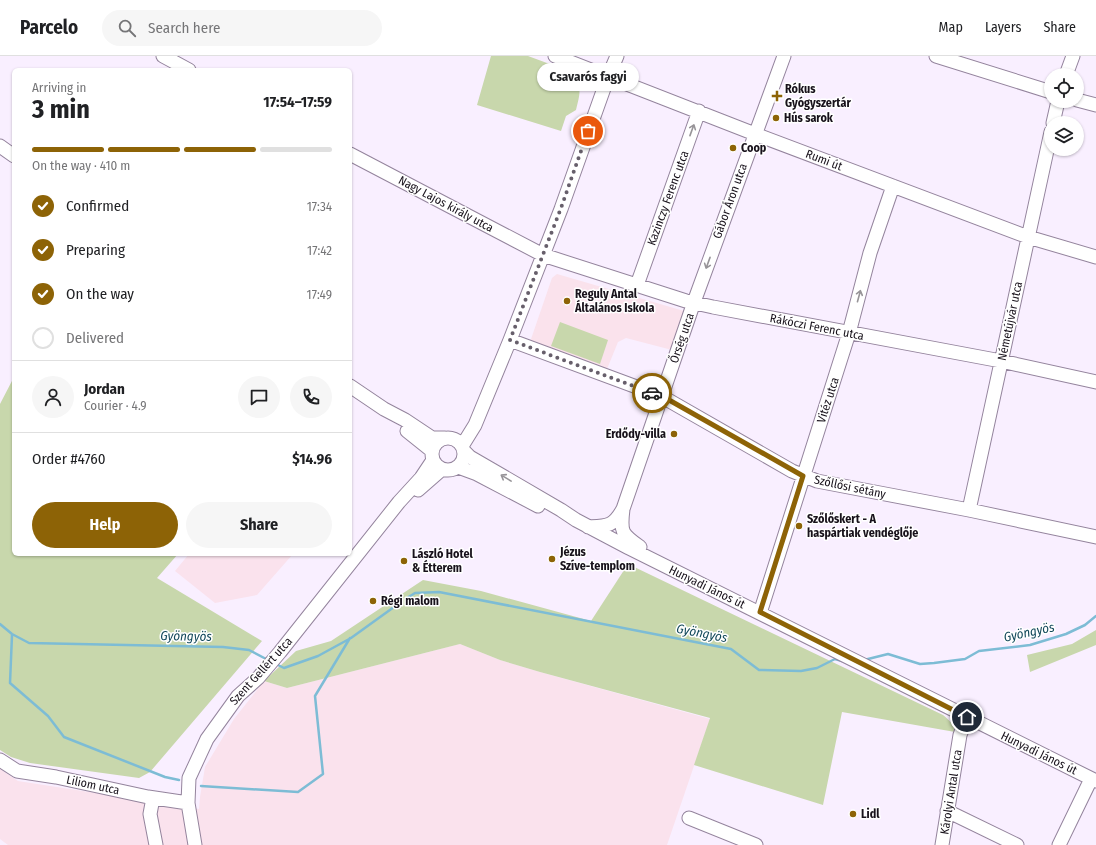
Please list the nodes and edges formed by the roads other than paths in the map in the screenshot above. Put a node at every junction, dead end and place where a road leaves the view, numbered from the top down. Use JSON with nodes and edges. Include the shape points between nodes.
{"nodes":[{"id":1,"x":163,"y":56,"type":"edge"},
{"id":2,"x":555,"y":56,"type":"edge"},
{"id":3,"x":617,"y":56,"type":"edge"},
{"id":4,"x":784,"y":56,"type":"edge"},
{"id":5,"x":1073,"y":56,"type":"edge"},
{"id":6,"x":940,"y":57,"type":"edge"},
{"id":7,"x":186,"y":68,"type":"edge"},
{"id":8,"x":1069,"y":68,"type":"edge"},
{"id":9,"x":608,"y":77,"type":"junction"},
{"id":10,"x":1044,"y":90,"type":"edge"},
{"id":11,"x":1084,"y":102,"type":"edge"},
{"id":12,"x":1096,"y":105,"type":"edge"},
{"id":13,"x":699,"y":111,"type":"junction"},
{"id":14,"x":754,"y":134,"type":"junction"},
{"id":15,"x":0,"y":146,"type":"edge"},
{"id":16,"x":12,"y":155,"type":"edge"},
{"id":17,"x":352,"y":155,"type":"edge"},
{"id":18,"x":1046,"y":156,"type":"edge"},
{"id":19,"x":893,"y":186,"type":"junction"},
{"id":20,"x":1028,"y":237,"type":"junction"},
{"id":21,"x":543,"y":255,"type":"junction"},
{"id":22,"x":1096,"y":257,"type":"edge"},
{"id":23,"x":637,"y":286,"type":"junction"},
{"id":24,"x":694,"y":302,"type":"junction"},
{"id":25,"x":849,"y":333,"type":"junction"},
{"id":26,"x":510,"y":340,"type":"junction"},
{"id":27,"x":1001,"y":361,"type":"junction"},
{"id":28,"x":1096,"y":382,"type":"edge"},
{"id":29,"x":492,"y":384,"type":"junction"},
{"id":30,"x":352,"y":387,"type":"edge"},
{"id":31,"x":662,"y":396,"type":"junction"},
{"id":32,"x":384,"y":409,"type":"junction"},
{"id":33,"x":448,"y":438,"type":"junction"},
{"id":34,"x":463,"y":449,"type":"junction"},
{"id":35,"x":436,"y":460,"type":"junction"},
{"id":36,"x":458,"y":467,"type":"junction"},
{"id":37,"x":803,"y":476,"type":"junction"},
{"id":38,"x":623,"y":509,"type":"junction"},
{"id":39,"x":969,"y":510,"type":"junction"},
{"id":40,"x":576,"y":520,"type":"junction"},
{"id":41,"x":588,"y":527,"type":"junction"},
{"id":42,"x":1096,"y":537,"type":"edge"},
{"id":43,"x":647,"y":557,"type":"junction"},
{"id":44,"x":760,"y":612,"type":"junction"},
{"id":45,"x":967,"y":717,"type":"junction"},
{"id":46,"x":0,"y":760,"type":"edge"},
{"id":47,"x":1094,"y":780,"type":"edge"},
{"id":48,"x":153,"y":798,"type":"junction"},
{"id":49,"x":188,"y":803,"type":"junction"},
{"id":50,"x":948,"y":811,"type":"junction"},
{"id":51,"x":689,"y":818,"type":"dead end"},
{"id":52,"x":156,"y":845,"type":"edge"},
{"id":53,"x":194,"y":845,"type":"edge"},
{"id":54,"x":756,"y":845,"type":"edge"},
{"id":55,"x":942,"y":845,"type":"edge"},
{"id":56,"x":1017,"y":845,"type":"edge"},
{"id":57,"x":1059,"y":845,"type":"edge"}],
"edges":[{"from":1,"to":7,"type":"street"},
{"from":2,"to":9,"type":"street","name":"Rumi út"},
{"from":3,"to":9,"type":"street"},
{"from":4,"to":14,"type":"street","name":"Gábor Áron utca"},
{"from":5,"to":8,"type":"street"},
{"from":6,"to":10,"type":"street"},
{"from":9,"to":13,"type":"street","name":"Rumi út"},
{"from":9,"to":21,"type":"street"},
{"from":11,"to":12,"type":"street"},
{"from":13,"to":14,"type":"street","name":"Rumi út"},
{"from":23,"to":13,"type":"street","name":"Kazinczy Ferenc utca","one_way":true},
{"from":14,"to":19,"type":"street","name":"Rumi út"},
{"from":14,"to":24,"type":"street","name":"Gábor Áron utca","one_way":true},
{"from":15,"to":16,"type":"street"},
{"from":17,"to":21,"type":"street","name":"Nagy Lajos király utca"},
{"from":18,"to":20,"type":"street","name":"Németújvár utca"},
{"from":19,"to":20,"type":"street","name":"Rumi út"},
{"from":25,"to":19,"type":"street","name":"Vitéz utca","one_way":true,"via":[[870,253]]},
{"from":20,"to":22,"type":"street","name":"Rumi út"},
{"from":20,"to":27,"type":"street","name":"Németújvár utca"},
{"from":21,"to":23,"type":"street","name":"Rákóczi Ferenc utca"},
{"from":21,"to":26,"type":"street"},
{"from":23,"to":24,"type":"street","name":"Rákóczi Ferenc utca"},
{"from":24,"to":25,"type":"street","name":"Rákóczi Ferenc utca"},
{"from":24,"to":31,"type":"street","name":"Őrség utca"},
{"from":25,"to":27,"type":"street","name":"Rákóczi Ferenc utca"},
{"from":25,"to":37,"type":"street","name":"Vitéz utca"},
{"from":26,"to":29,"type":"street"},
{"from":26,"to":31,"type":"street","name":"Szőllősi sétány"},
{"from":27,"to":28,"type":"street","name":"Rákóczi Ferenc utca"},
{"from":27,"to":39,"type":"street","name":"Németújvár utca"},
{"from":29,"to":33,"type":"street","via":[[470,421]]},
{"from":29,"to":34,"type":"street"},
{"from":30,"to":32,"type":"street"},
{"from":31,"to":37,"type":"street","name":"Szőllősi sétány"},
{"from":31,"to":38,"type":"street","name":"Őrség utca"},
{"from":32,"to":33,"type":"street","via":[[432,438]]},
{"from":32,"to":35,"type":"street"},
{"from":33,"to":34,"type":"street","via":[[458,440]]},
{"from":33,"to":35,"type":"street","via":[[435,444]]},
{"from":34,"to":36,"type":"street","via":[[463,460]]},
{"from":40,"to":34,"type":"street","name":"Hunyadi János út","one_way":true,"via":[[470,457]]},
{"from":35,"to":36,"type":"street","via":[[449,470]]},
{"from":35,"to":49,"type":"street","name":"Szent Gellért utca","via":[[399,502],[280,652],[258,678],[238,696],[207,739],[190,778]]},
{"from":36,"to":40,"type":"street","name":"Hunyadi János út","via":[[556,514]]},
{"from":37,"to":39,"type":"street","name":"Szőllősi sétány","via":[[817,481]]},
{"from":37,"to":44,"type":"street","name":"Vitéz utca"},
{"from":38,"to":41,"type":"street","name":"Őrség utca","via":[[614,522]]},
{"from":38,"to":43,"type":"street","name":"Őrség utca","via":[[622,531]]},
{"from":39,"to":42,"type":"street","name":"Szőllősi sétány"},
{"from":40,"to":41,"type":"street","name":"Hunyadi János út"},
{"from":41,"to":43,"type":"street","name":"Hunyadi János út"},
{"from":43,"to":44,"type":"street","name":"Hunyadi János út"},
{"from":44,"to":45,"type":"street","name":"Hunyadi János út"},
{"from":45,"to":47,"type":"street","name":"Hunyadi János út"},
{"from":45,"to":50,"type":"street","name":"Károlyi Antal utca","via":[[960,734]]},
{"from":46,"to":48,"type":"street","name":"Liliom utca","via":[[17,771]]},
{"from":47,"to":57,"type":"street"},
{"from":48,"to":49,"type":"street","name":"Liliom utca"},
{"from":48,"to":52,"type":"street","via":[[150,814]]},
{"from":49,"to":53,"type":"street","name":"Szent Gellért utca"},
{"from":50,"to":55,"type":"street","name":"Károlyi Antal utca"},
{"from":50,"to":56,"type":"street"},
{"from":51,"to":54,"type":"street"}]}
